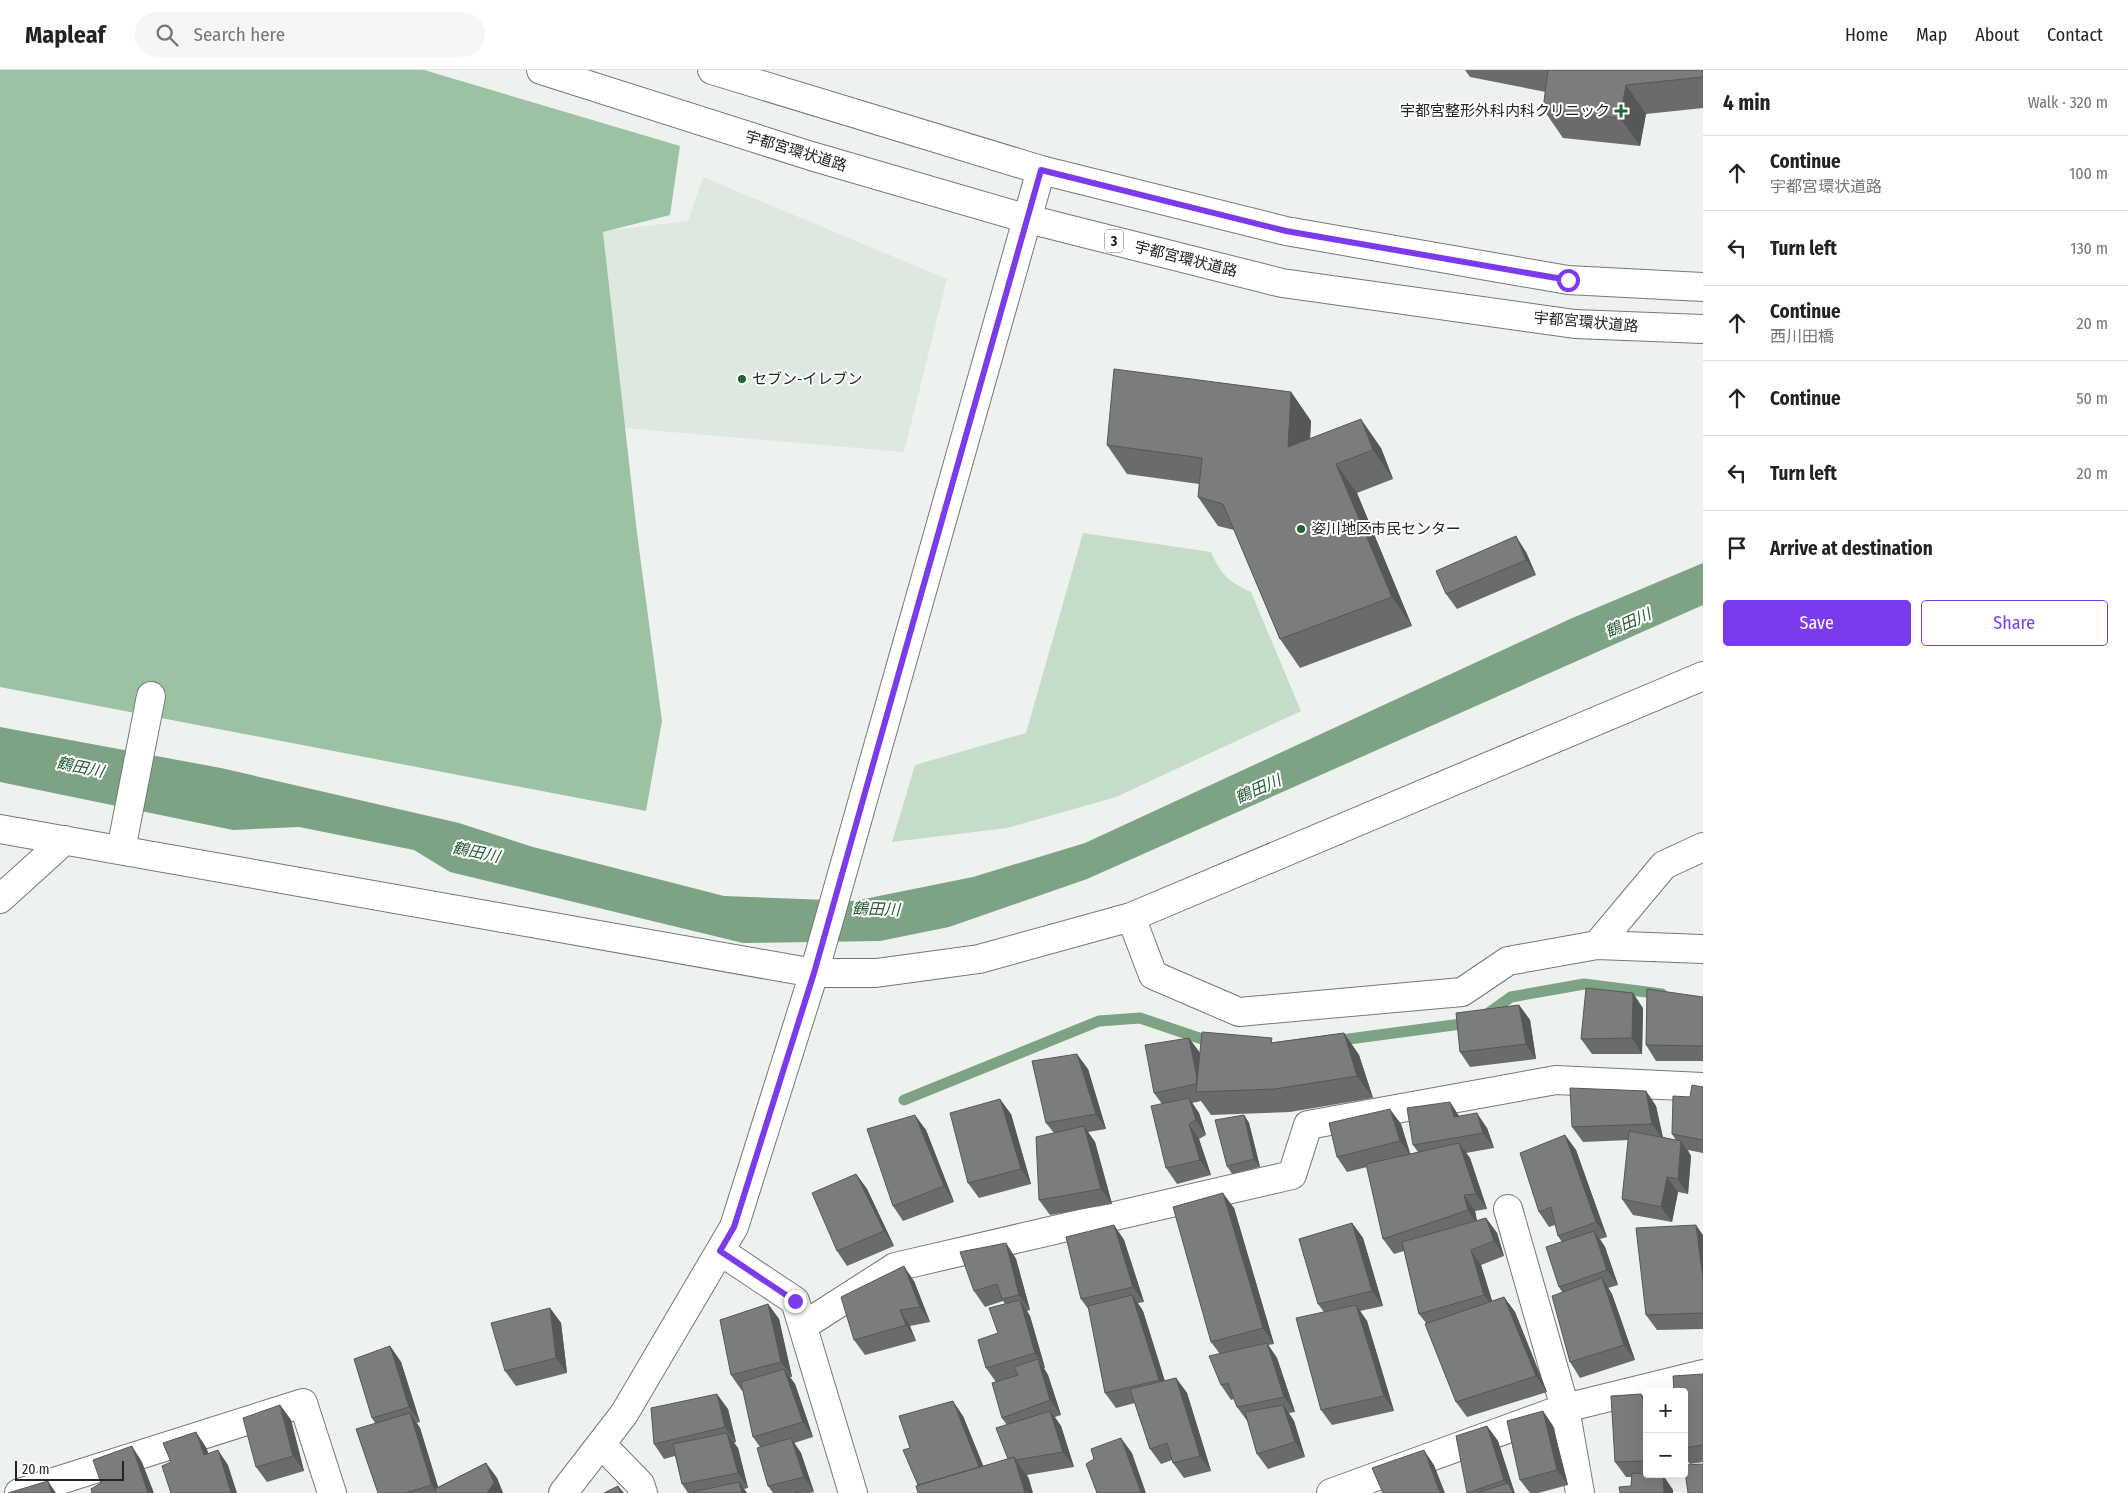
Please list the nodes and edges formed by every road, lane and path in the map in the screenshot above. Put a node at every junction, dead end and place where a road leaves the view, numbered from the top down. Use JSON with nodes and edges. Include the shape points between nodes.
{"nodes":[{"id":1,"x":541,"y":70,"type":"edge"},
{"id":2,"x":712,"y":70,"type":"edge"},
{"id":3,"x":1041,"y":170,"type":"junction"},
{"id":4,"x":1028,"y":219,"type":"junction"},
{"id":5,"x":1703,"y":287,"type":"edge"},
{"id":6,"x":1703,"y":329,"type":"edge"},
{"id":7,"x":1703,"y":676,"type":"edge"},
{"id":8,"x":148,"y":708,"type":"dead end"},
{"id":9,"x":0,"y":829,"type":"edge"},
{"id":10,"x":124,"y":838,"type":"junction"},
{"id":11,"x":65,"y":840,"type":"junction"},
{"id":12,"x":1703,"y":847,"type":"edge"},
{"id":13,"x":0,"y":899,"type":"edge"},
{"id":14,"x":1131,"y":917,"type":"junction"},
{"id":15,"x":1597,"y":944,"type":"junction"},
{"id":16,"x":1703,"y":949,"type":"edge"},
{"id":17,"x":814,"y":973,"type":"junction"},
{"id":18,"x":1703,"y":1088,"type":"edge"},
{"id":19,"x":1508,"y":1209,"type":"dead end"},
{"id":20,"x":720,"y":1251,"type":"junction"},
{"id":21,"x":803,"y":1326,"type":"junction"},
{"id":22,"x":1703,"y":1374,"type":"edge"},
{"id":23,"x":1565,"y":1408,"type":"junction"},
{"id":24,"x":601,"y":1444,"type":"junction"},
{"id":25,"x":19,"y":1493,"type":"edge"},
{"id":26,"x":332,"y":1493,"type":"edge"},
{"id":27,"x":563,"y":1493,"type":"edge"},
{"id":28,"x":643,"y":1493,"type":"edge"},
{"id":29,"x":853,"y":1493,"type":"edge"},
{"id":30,"x":1331,"y":1493,"type":"edge"},
{"id":31,"x":1580,"y":1493,"type":"edge"}],
"edges":[{"from":1,"to":4,"type":"street","name":"宇都宮環状道路","number":"3","via":[[811,156]]},
{"from":2,"to":3,"type":"street"},
{"from":3,"to":4,"type":"street"},
{"from":3,"to":5,"type":"street","via":[[1286,231],[1568,280]]},
{"from":4,"to":6,"type":"street","name":"宇都宮環状道路","number":"3","via":[[1282,283],[1574,324]]},
{"from":4,"to":17,"type":"street"},
{"from":7,"to":14,"type":"street"},
{"from":8,"to":10,"type":"street"},
{"from":9,"to":11,"type":"street"},
{"from":10,"to":11,"type":"street"},
{"from":10,"to":17,"type":"street"},
{"from":11,"to":13,"type":"street"},
{"from":12,"to":15,"type":"street","via":[[1664,865]]},
{"from":14,"to":15,"type":"street","via":[[1153,975],[1239,1012],[1462,992],[1508,961]]},
{"from":14,"to":17,"type":"street","via":[[979,959],[876,973]]},
{"from":15,"to":16,"type":"street"},
{"from":17,"to":20,"type":"street","via":[[734,1227]]},
{"from":18,"to":21,"type":"street","via":[[1556,1080],[1308,1125],[1292,1175],[895,1267]]},
{"from":19,"to":23,"type":"street"},
{"from":20,"to":21,"type":"street","via":[[795,1301]]},
{"from":20,"to":24,"type":"street","via":[[624,1414]]},
{"from":21,"to":29,"type":"street"},
{"from":22,"to":23,"type":"street"},
{"from":23,"to":30,"type":"street"},
{"from":23,"to":31,"type":"street"},
{"from":24,"to":27,"type":"street"},
{"from":24,"to":28,"type":"street","via":[[640,1484]]},
{"from":25,"to":26,"type":"street","via":[[303,1404]]}]}
